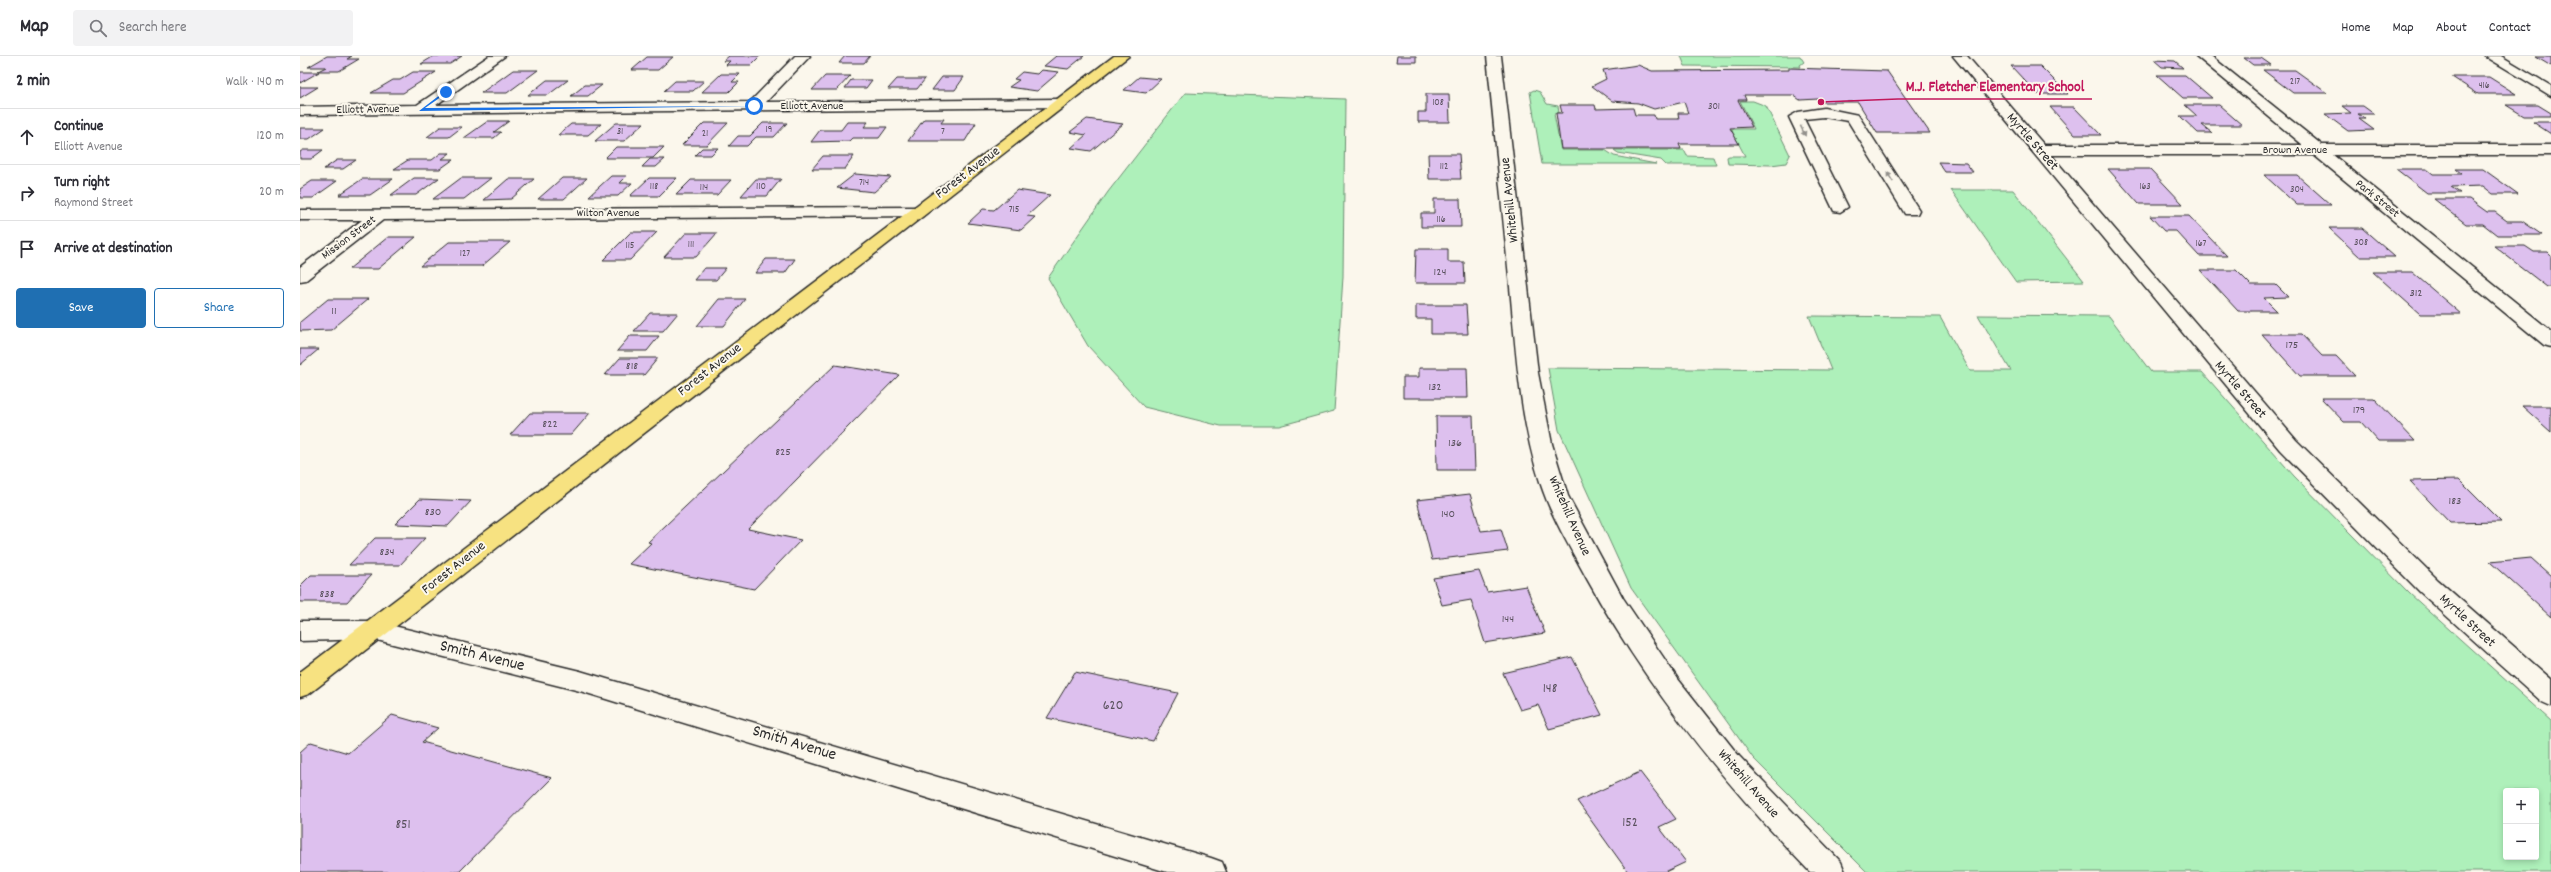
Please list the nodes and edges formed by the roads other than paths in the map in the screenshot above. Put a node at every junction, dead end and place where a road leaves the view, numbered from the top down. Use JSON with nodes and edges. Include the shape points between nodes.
{"nodes":[{"id":1,"x":498,"y":56,"type":"edge"},
{"id":2,"x":803,"y":56,"type":"edge"},
{"id":3,"x":1122,"y":56,"type":"edge"},
{"id":4,"x":1494,"y":56,"type":"edge"},
{"id":5,"x":1960,"y":56,"type":"edge"},
{"id":6,"x":2203,"y":56,"type":"edge"},
{"id":7,"x":2492,"y":56,"type":"edge"},
{"id":8,"x":2551,"y":92,"type":"edge"},
{"id":9,"x":1060,"y":104,"type":"junction"},
{"id":10,"x":754,"y":106,"type":"junction"},
{"id":11,"x":420,"y":110,"type":"junction"},
{"id":12,"x":300,"y":111,"type":"edge"},
{"id":13,"x":2039,"y":150,"type":"junction"},
{"id":14,"x":2317,"y":150,"type":"junction"},
{"id":15,"x":2551,"y":150,"type":"edge"},
{"id":16,"x":1840,"y":207,"type":"dead end"},
{"id":17,"x":1910,"y":210,"type":"dead end"},
{"id":18,"x":917,"y":212,"type":"junction"},
{"id":19,"x":380,"y":214,"type":"junction"},
{"id":20,"x":300,"y":215,"type":"edge"},
{"id":21,"x":300,"y":276,"type":"edge"},
{"id":22,"x":2551,"y":341,"type":"edge"},
{"id":23,"x":373,"y":630,"type":"junction"},
{"id":24,"x":300,"y":631,"type":"edge"},
{"id":25,"x":300,"y":687,"type":"edge"},
{"id":26,"x":2551,"y":695,"type":"edge"},
{"id":27,"x":1211,"y":872,"type":"edge"},
{"id":28,"x":1830,"y":872,"type":"edge"}],
"edges":[{"from":1,"to":11,"type":"street"},
{"from":2,"to":10,"type":"street"},
{"from":3,"to":9,"type":"main road","name":"Forest Avenue"},
{"from":4,"to":28,"type":"street","name":"Whitehill Avenue","via":[[1528,373],[1554,486],[1597,576],[1637,643],[1732,769]]},
{"from":5,"to":13,"type":"street","name":"Myrtle Street"},
{"from":6,"to":14,"type":"street","name":"Park Street"},
{"from":7,"to":8,"type":"street"},
{"from":9,"to":10,"type":"street","name":"Elliott Avenue"},
{"from":9,"to":18,"type":"main road","name":"Forest Avenue"},
{"from":10,"to":11,"type":"street","name":"Elliott Avenue"},
{"from":11,"to":12,"type":"street","name":"Elliott Avenue"},
{"from":13,"to":14,"type":"street","name":"Brown Avenue"},
{"from":13,"to":26,"type":"street","name":"Myrtle Street","via":[[2288,445],[2429,586]]},
{"from":14,"to":15,"type":"street","name":"Brown Avenue"},
{"from":14,"to":22,"type":"street","name":"Park Street"},
{"from":17,"to":16,"type":"street","one_way":true,"via":[[1853,118],[1823,111],[1796,117]]},
{"from":18,"to":19,"type":"street","name":"Wilton Avenue"},
{"from":18,"to":23,"type":"main road","name":"Forest Avenue"},
{"from":19,"to":20,"type":"street","name":"Wilton Avenue"},
{"from":19,"to":21,"type":"street","name":"Mission Street"},
{"from":23,"to":24,"type":"street","name":"Smith Avenue"},
{"from":23,"to":25,"type":"main road","name":"Forest Avenue"},
{"from":23,"to":27,"type":"street","name":"Smith Avenue","via":[[603,688]]}]}
